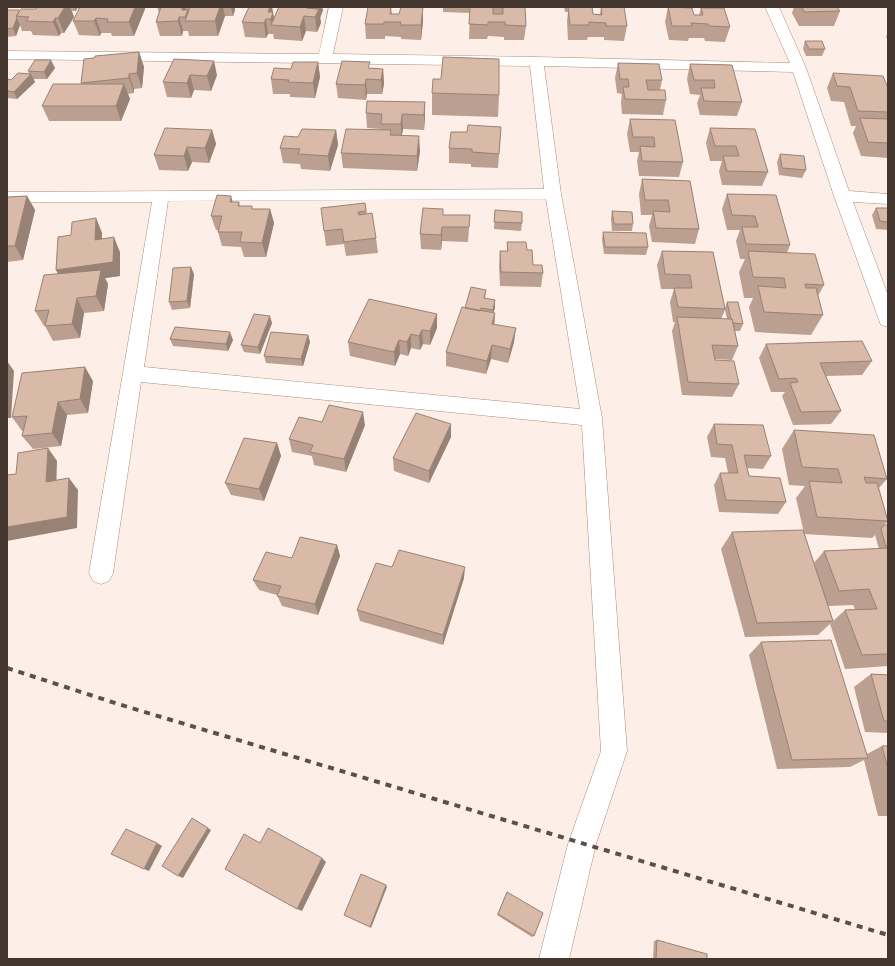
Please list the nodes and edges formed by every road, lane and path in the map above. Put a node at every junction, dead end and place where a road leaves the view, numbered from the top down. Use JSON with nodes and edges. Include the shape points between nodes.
{"nodes":[{"id":1,"x":336,"y":7,"type":"edge"},
{"id":2,"x":772,"y":7,"type":"edge"},
{"id":3,"x":7,"y":55,"type":"edge"},
{"id":4,"x":325,"y":57,"type":"junction"},
{"id":5,"x":536,"y":61,"type":"junction"},
{"id":6,"x":799,"y":68,"type":"junction"},
{"id":7,"x":553,"y":194,"type":"junction"},
{"id":8,"x":162,"y":195,"type":"junction"},
{"id":9,"x":842,"y":196,"type":"junction"},
{"id":10,"x":7,"y":197,"type":"edge"},
{"id":11,"x":888,"y":198,"type":"edge"},
{"id":12,"x":888,"y":320,"type":"edge"},
{"id":13,"x":132,"y":373,"type":"junction"},
{"id":14,"x":592,"y":418,"type":"junction"},
{"id":15,"x":101,"y":573,"type":"dead end"},
{"id":16,"x":554,"y":959,"type":"edge"}],
"edges":[{"from":1,"to":4,"type":"street"},
{"from":2,"to":6,"type":"street"},
{"from":3,"to":4,"type":"street"},
{"from":4,"to":5,"type":"street"},
{"from":5,"to":6,"type":"street"},
{"from":5,"to":7,"type":"street"},
{"from":6,"to":9,"type":"street"},
{"from":7,"to":8,"type":"street"},
{"from":7,"to":14,"type":"street"},
{"from":8,"to":10,"type":"street"},
{"from":8,"to":13,"type":"street"},
{"from":9,"to":11,"type":"street"},
{"from":9,"to":12,"type":"street"},
{"from":13,"to":14,"type":"street"},
{"from":13,"to":15,"type":"street"},
{"from":14,"to":16,"type":"street","via":[[614,751],[582,844]]}]}
